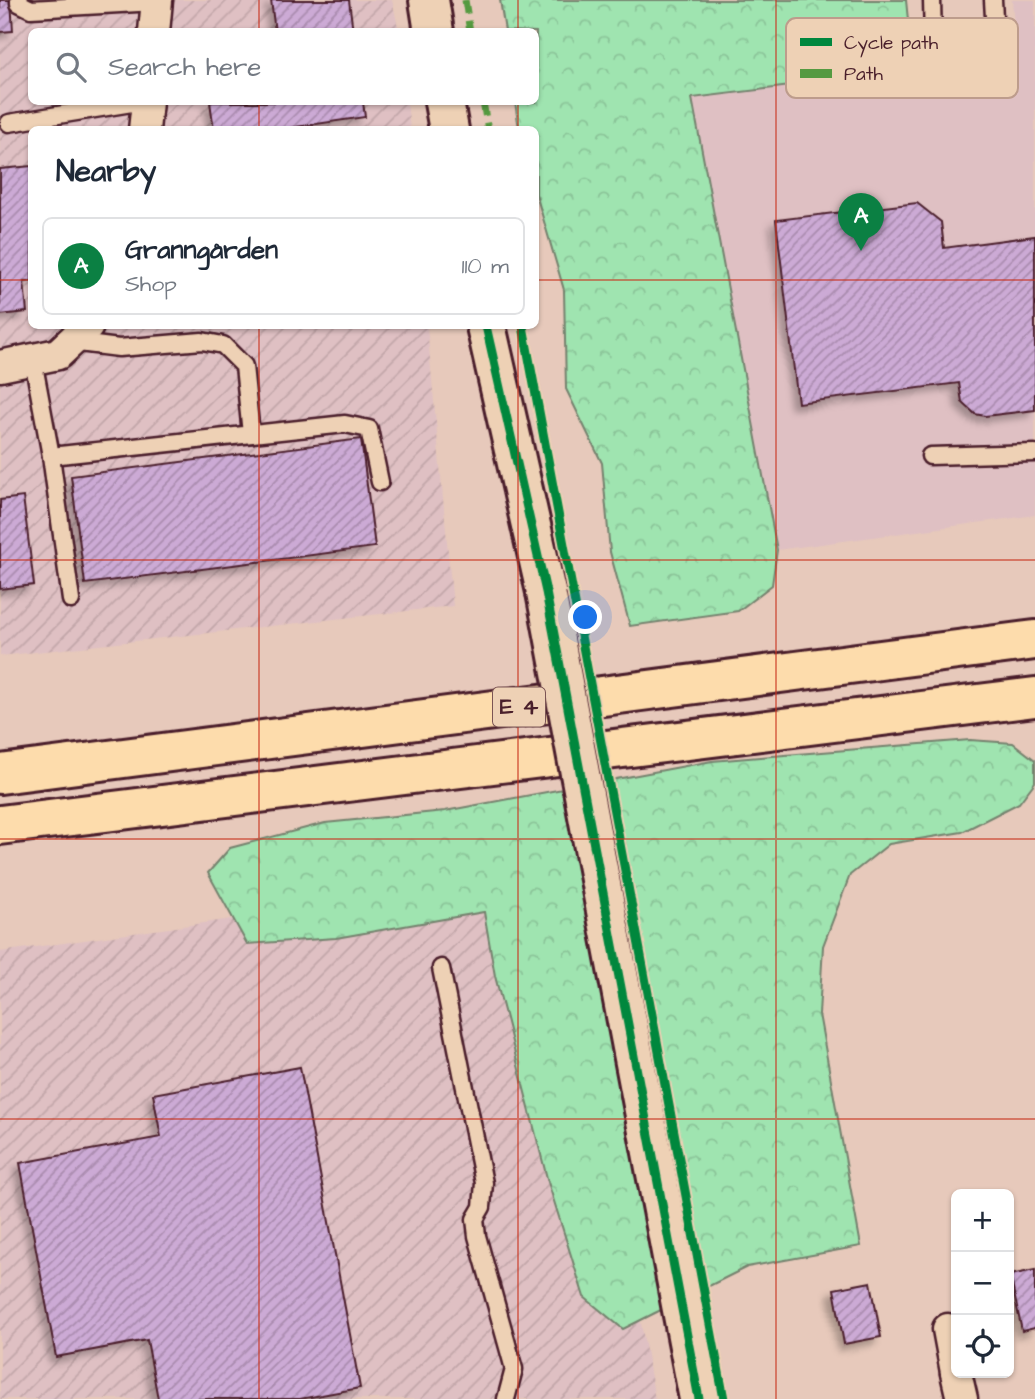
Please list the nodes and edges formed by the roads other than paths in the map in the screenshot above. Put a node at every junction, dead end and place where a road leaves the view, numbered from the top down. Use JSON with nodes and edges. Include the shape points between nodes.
{"nodes":[{"id":1,"x":19,"y":0,"type":"edge"},
{"id":2,"x":932,"y":0,"type":"edge"},
{"id":3,"x":993,"y":0,"type":"edge"},
{"id":4,"x":156,"y":1,"type":"edge"},
{"id":5,"x":932,"y":18,"type":"edge"},
{"id":6,"x":994,"y":18,"type":"edge"},
{"id":7,"x":154,"y":28,"type":"edge"},
{"id":8,"x":120,"y":105,"type":"edge"},
{"id":9,"x":147,"y":105,"type":"edge"},
{"id":10,"x":445,"y":105,"type":"edge"},
{"id":11,"x":9,"y":123,"type":"dead end"},
{"id":12,"x":144,"y":126,"type":"edge"},
{"id":13,"x":448,"y":126,"type":"edge"},
{"id":14,"x":487,"y":329,"type":"edge"},
{"id":15,"x":80,"y":334,"type":"edge"},
{"id":16,"x":33,"y":360,"type":"junction"},
{"id":17,"x":0,"y":366,"type":"edge"},
{"id":18,"x":251,"y":434,"type":"junction"},
{"id":19,"x":1035,"y":453,"type":"edge"},
{"id":20,"x":51,"y":456,"type":"junction"},
{"id":21,"x":930,"y":456,"type":"dead end"},
{"id":22,"x":380,"y":482,"type":"dead end"},
{"id":23,"x":71,"y":600,"type":"dead end"},
{"id":24,"x":1035,"y":640,"type":"edge"},
{"id":25,"x":1035,"y":697,"type":"edge"},
{"id":26,"x":0,"y":774,"type":"edge"},
{"id":27,"x":0,"y":825,"type":"edge"},
{"id":28,"x":440,"y":968,"type":"dead end"},
{"id":29,"x":948,"y":1329,"type":"dead end"},
{"id":30,"x":951,"y":1345,"type":"edge"},
{"id":31,"x":957,"y":1378,"type":"edge"},
{"id":32,"x":506,"y":1399,"type":"edge"},
{"id":33,"x":699,"y":1399,"type":"edge"},
{"id":34,"x":962,"y":1399,"type":"edge"}],
"edges":[{"from":1,"to":4,"type":"lane","via":[[31,9]]},
{"from":2,"to":5,"type":"lane"},
{"from":3,"to":6,"type":"lane"},
{"from":4,"to":7,"type":"street"},
{"from":8,"to":11,"type":"lane"},
{"from":9,"to":12,"type":"street"},
{"from":10,"to":13,"type":"street"},
{"from":14,"to":33,"type":"street","bridge":true,"via":[[546,592]]},
{"from":15,"to":16,"type":"street","via":[[58,354]]},
{"from":15,"to":18,"type":"lane","via":[[119,348],[202,341],[223,345],[244,366]]},
{"from":16,"to":17,"type":"street"},
{"from":16,"to":20,"type":"lane"},
{"from":18,"to":20,"type":"lane"},
{"from":18,"to":22,"type":"lane","via":[[345,424],[369,429]]},
{"from":19,"to":21,"type":"lane"},
{"from":20,"to":23,"type":"lane"},
{"from":24,"to":26,"type":"highway","number":"E 4"},
{"from":25,"to":27,"type":"highway","number":"E 4"},
{"from":28,"to":32,"type":"lane","via":[[484,1183],[482,1207],[475,1219],[477,1236],[514,1369]]},
{"from":29,"to":30,"type":"street"},
{"from":31,"to":34,"type":"street"}]}
